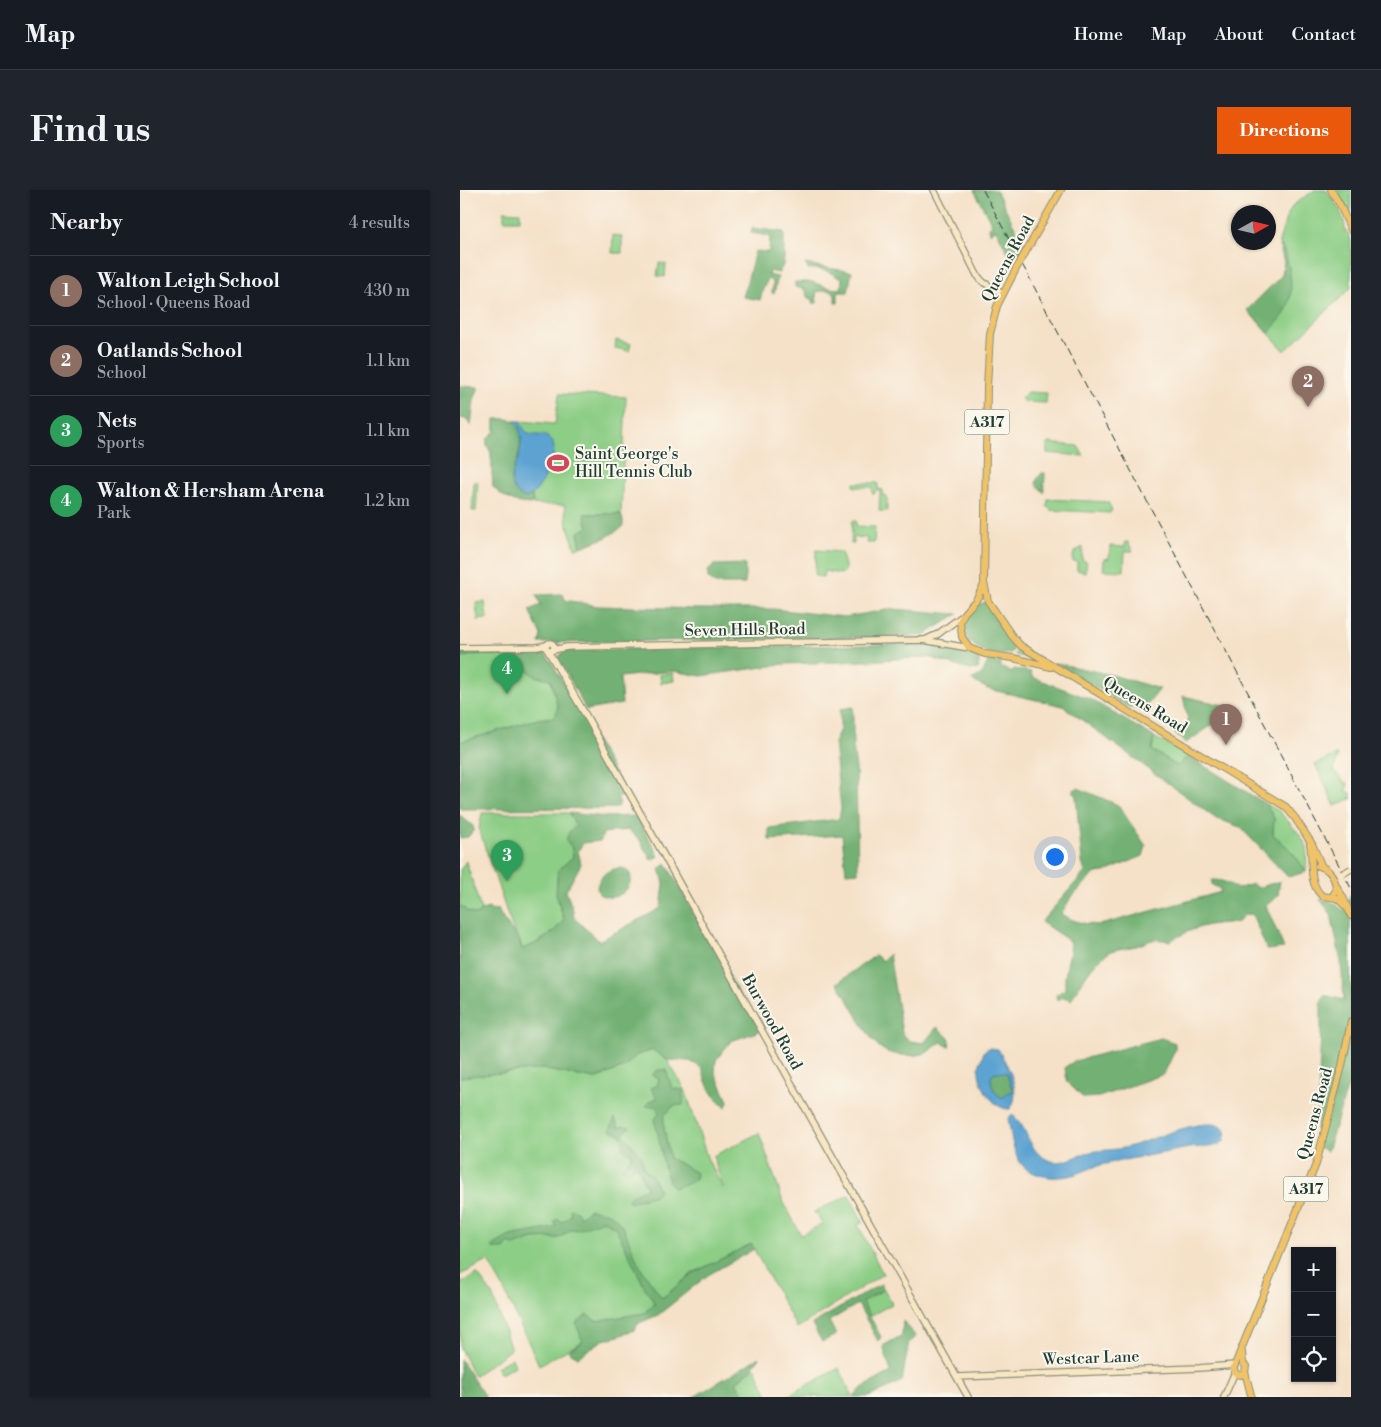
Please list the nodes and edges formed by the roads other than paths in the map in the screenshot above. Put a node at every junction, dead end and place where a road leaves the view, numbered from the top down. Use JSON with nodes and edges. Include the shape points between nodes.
{"nodes":[{"id":1,"x":934,"y":190,"type":"edge"},
{"id":2,"x":1060,"y":190,"type":"edge"},
{"id":3,"x":1331,"y":190,"type":"edge"},
{"id":4,"x":1351,"y":230,"type":"edge"},
{"id":5,"x":1003,"y":294,"type":"junction"},
{"id":6,"x":984,"y":583,"type":"junction"},
{"id":7,"x":976,"y":600,"type":"junction"},
{"id":8,"x":988,"y":601,"type":"junction"},
{"id":9,"x":961,"y":617,"type":"junction"},
{"id":10,"x":923,"y":640,"type":"junction"},
{"id":11,"x":1015,"y":640,"type":"junction"},
{"id":12,"x":460,"y":648,"type":"edge"},
{"id":13,"x":550,"y":648,"type":"junction"},
{"id":14,"x":969,"y":648,"type":"junction"},
{"id":15,"x":1006,"y":657,"type":"junction"},
{"id":16,"x":1039,"y":662,"type":"junction"},
{"id":17,"x":1310,"y":841,"type":"junction"},
{"id":18,"x":1322,"y":867,"type":"junction"},
{"id":19,"x":1351,"y":869,"type":"edge"},
{"id":20,"x":1312,"y":871,"type":"junction"},
{"id":21,"x":1329,"y":872,"type":"junction"},
{"id":22,"x":1341,"y":874,"type":"junction"},
{"id":23,"x":1336,"y":885,"type":"junction"},
{"id":24,"x":1332,"y":897,"type":"junction"},
{"id":25,"x":1346,"y":908,"type":"junction"},
{"id":26,"x":1351,"y":916,"type":"edge"},
{"id":27,"x":1351,"y":1021,"type":"edge"},
{"id":28,"x":1236,"y":1371,"type":"junction"},
{"id":29,"x":957,"y":1377,"type":"junction"},
{"id":30,"x":1251,"y":1396,"type":"edge"},
{"id":31,"x":968,"y":1397,"type":"edge"},
{"id":32,"x":1224,"y":1397,"type":"edge"}],
"edges":[{"from":1,"to":5,"type":"street","via":[[977,275]]},
{"from":2,"to":5,"type":"main road","name":"Queens Road","number":"A317","bridge":true},
{"from":3,"to":4,"type":"main road"},
{"from":5,"to":6,"type":"main road","name":"Queens Road","number":"A317","via":[[992,323],[988,362]]},
{"from":6,"to":7,"type":"main road","number":"A317"},
{"from":6,"to":8,"type":"main road","number":"A317"},
{"from":7,"to":8,"type":"main road"},
{"from":7,"to":9,"type":"main road","number":"A317"},
{"from":8,"to":11,"type":"main road","number":"A317"},
{"from":9,"to":10,"type":"street","name":"Seven Hills Road","via":[[938,634]]},
{"from":9,"to":14,"type":"main road","via":[[960,631]]},
{"from":10,"to":13,"type":"street","name":"Seven Hills Road"},
{"from":10,"to":14,"type":"street","name":"Seven Hills Road"},
{"from":11,"to":15,"type":"main road","via":[[1015,652]]},
{"from":11,"to":16,"type":"main road","name":"Queens Road","number":"A317"},
{"from":12,"to":13,"type":"street"},
{"from":13,"to":29,"type":"street","name":"Burwood Road"},
{"from":14,"to":15,"type":"main road","number":"A317"},
{"from":15,"to":16,"type":"main road","name":"Queens Road","number":"A317"},
{"from":16,"to":17,"type":"main road","name":"Queens Road","number":"A317","via":[[1057,669],[1276,800],[1290,812]]},
{"from":17,"to":18,"type":"main road","name":"Queens Road","number":"A317"},
{"from":17,"to":20,"type":"main road"},
{"from":18,"to":20,"type":"main road"},
{"from":18,"to":21,"type":"main road"},
{"from":19,"to":22,"type":"street","bridge":true},
{"from":20,"to":24,"type":"main road","via":[[1318,893],[1326,898]]},
{"from":21,"to":22,"type":"street"},
{"from":21,"to":23,"type":"main road"},
{"from":22,"to":23,"type":"street"},
{"from":23,"to":24,"type":"main road"},
{"from":23,"to":25,"type":"main road"},
{"from":24,"to":25,"type":"main road","via":[[1339,899]]},
{"from":25,"to":26,"type":"main road"},
{"from":27,"to":28,"type":"main road","name":"Queens Road","number":"A317","via":[[1316,1164]]},
{"from":28,"to":29,"type":"street","name":"Westcar Lane"},
{"from":28,"to":30,"type":"main road","number":"A317"},
{"from":28,"to":30,"type":"main road","number":"A317"},
{"from":28,"to":32,"type":"street","name":"Queens Road"},
{"from":29,"to":31,"type":"street","name":"Burwood Road"}]}
